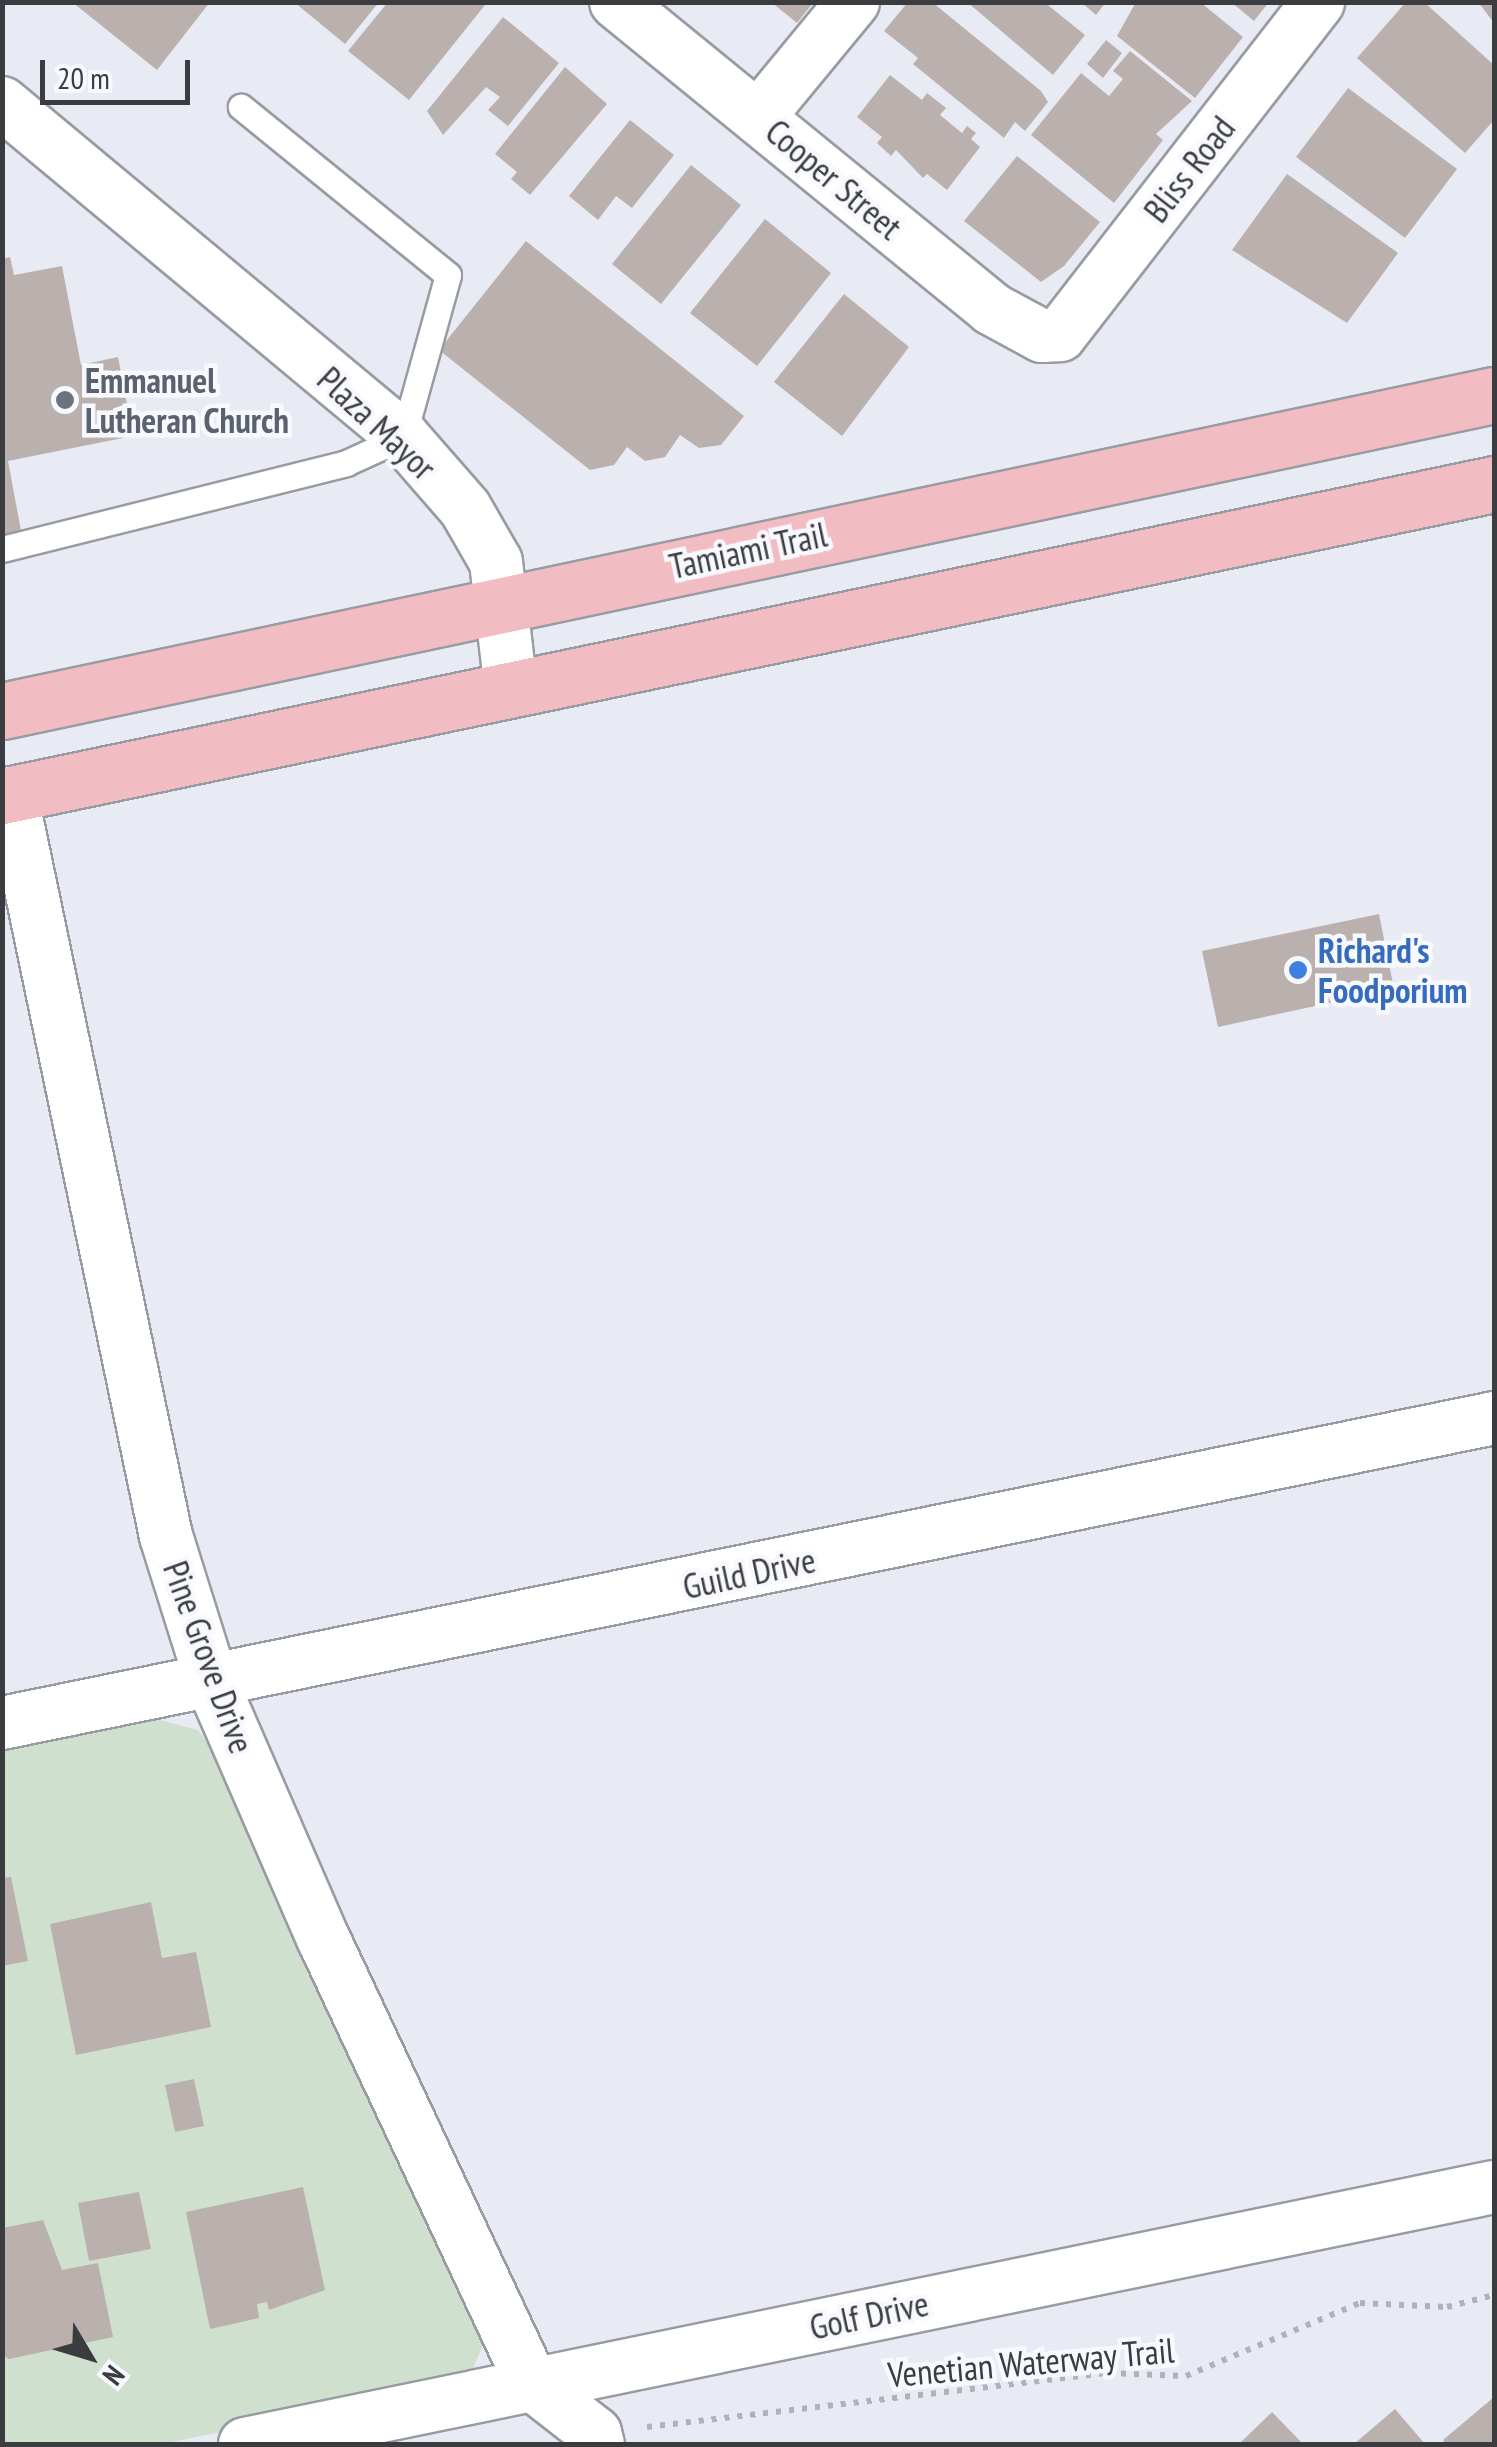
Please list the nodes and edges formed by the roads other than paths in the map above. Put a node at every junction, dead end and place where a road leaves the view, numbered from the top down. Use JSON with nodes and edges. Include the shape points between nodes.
{"nodes":[{"id":1,"x":616,"y":2,"type":"edge"},
{"id":2,"x":853,"y":2,"type":"edge"},
{"id":3,"x":1318,"y":2,"type":"edge"},
{"id":4,"x":2,"y":103,"type":"edge"},
{"id":5,"x":241,"y":108,"type":"dead end"},
{"id":6,"x":759,"y":116,"type":"junction"},
{"id":7,"x":1060,"y":336,"type":"joint"},
{"id":8,"x":1494,"y":395,"type":"edge"},
{"id":9,"x":404,"y":437,"type":"junction"},
{"id":10,"x":1494,"y":484,"type":"edge"},
{"id":11,"x":2,"y":549,"type":"edge"},
{"id":12,"x":501,"y":604,"type":"junction"},
{"id":13,"x":510,"y":689,"type":"junction"},
{"id":14,"x":2,"y":711,"type":"edge"},
{"id":15,"x":7,"y":795,"type":"edge"},
{"id":16,"x":1494,"y":1418,"type":"edge"},
{"id":17,"x":212,"y":1683,"type":"junction"},
{"id":18,"x":2,"y":1723,"type":"edge"},
{"id":19,"x":1494,"y":2186,"type":"edge"},
{"id":20,"x":532,"y":2384,"type":"junction"},
{"id":21,"x":596,"y":2439,"type":"edge"},
{"id":22,"x":245,"y":2444,"type":"edge"}],
"edges":[{"from":1,"to":6,"type":"street","name":"Cooper Street"},
{"from":2,"to":6,"type":"street"},
{"from":3,"to":7,"type":"street","name":"Bliss Road"},
{"from":4,"to":9,"type":"street","name":"Plaza Mayor"},
{"from":5,"to":9,"type":"lane","via":[[448,275]]},
{"from":6,"to":7,"type":"street","name":"Cooper Street","via":[[992,310],[1042,336]]},
{"from":8,"to":12,"type":"main road","name":"Tamiami Trail"},
{"from":9,"to":11,"type":"lane","via":[[346,463]]},
{"from":9,"to":12,"type":"street","name":"Plaza Mayor","via":[[484,534]]},
{"from":10,"to":13,"type":"main road"},
{"from":12,"to":13,"type":"street","name":"Plaza Mayor"},
{"from":12,"to":14,"type":"main road","name":"Tamiami Trail"},
{"from":13,"to":15,"type":"main road"},
{"from":15,"to":17,"type":"street","name":"Pine Grove Drive","via":[[166,1536]]},
{"from":16,"to":17,"type":"street","name":"Guild Drive"},
{"from":17,"to":18,"type":"street","name":"Guild Drive"},
{"from":17,"to":20,"type":"street","name":"Pine Grove Drive"},
{"from":19,"to":20,"type":"street","name":"Golf Drive"},
{"from":20,"to":21,"type":"street","name":"Pine Grove Drive"},
{"from":20,"to":22,"type":"street","name":"Golf Drive"}]}
